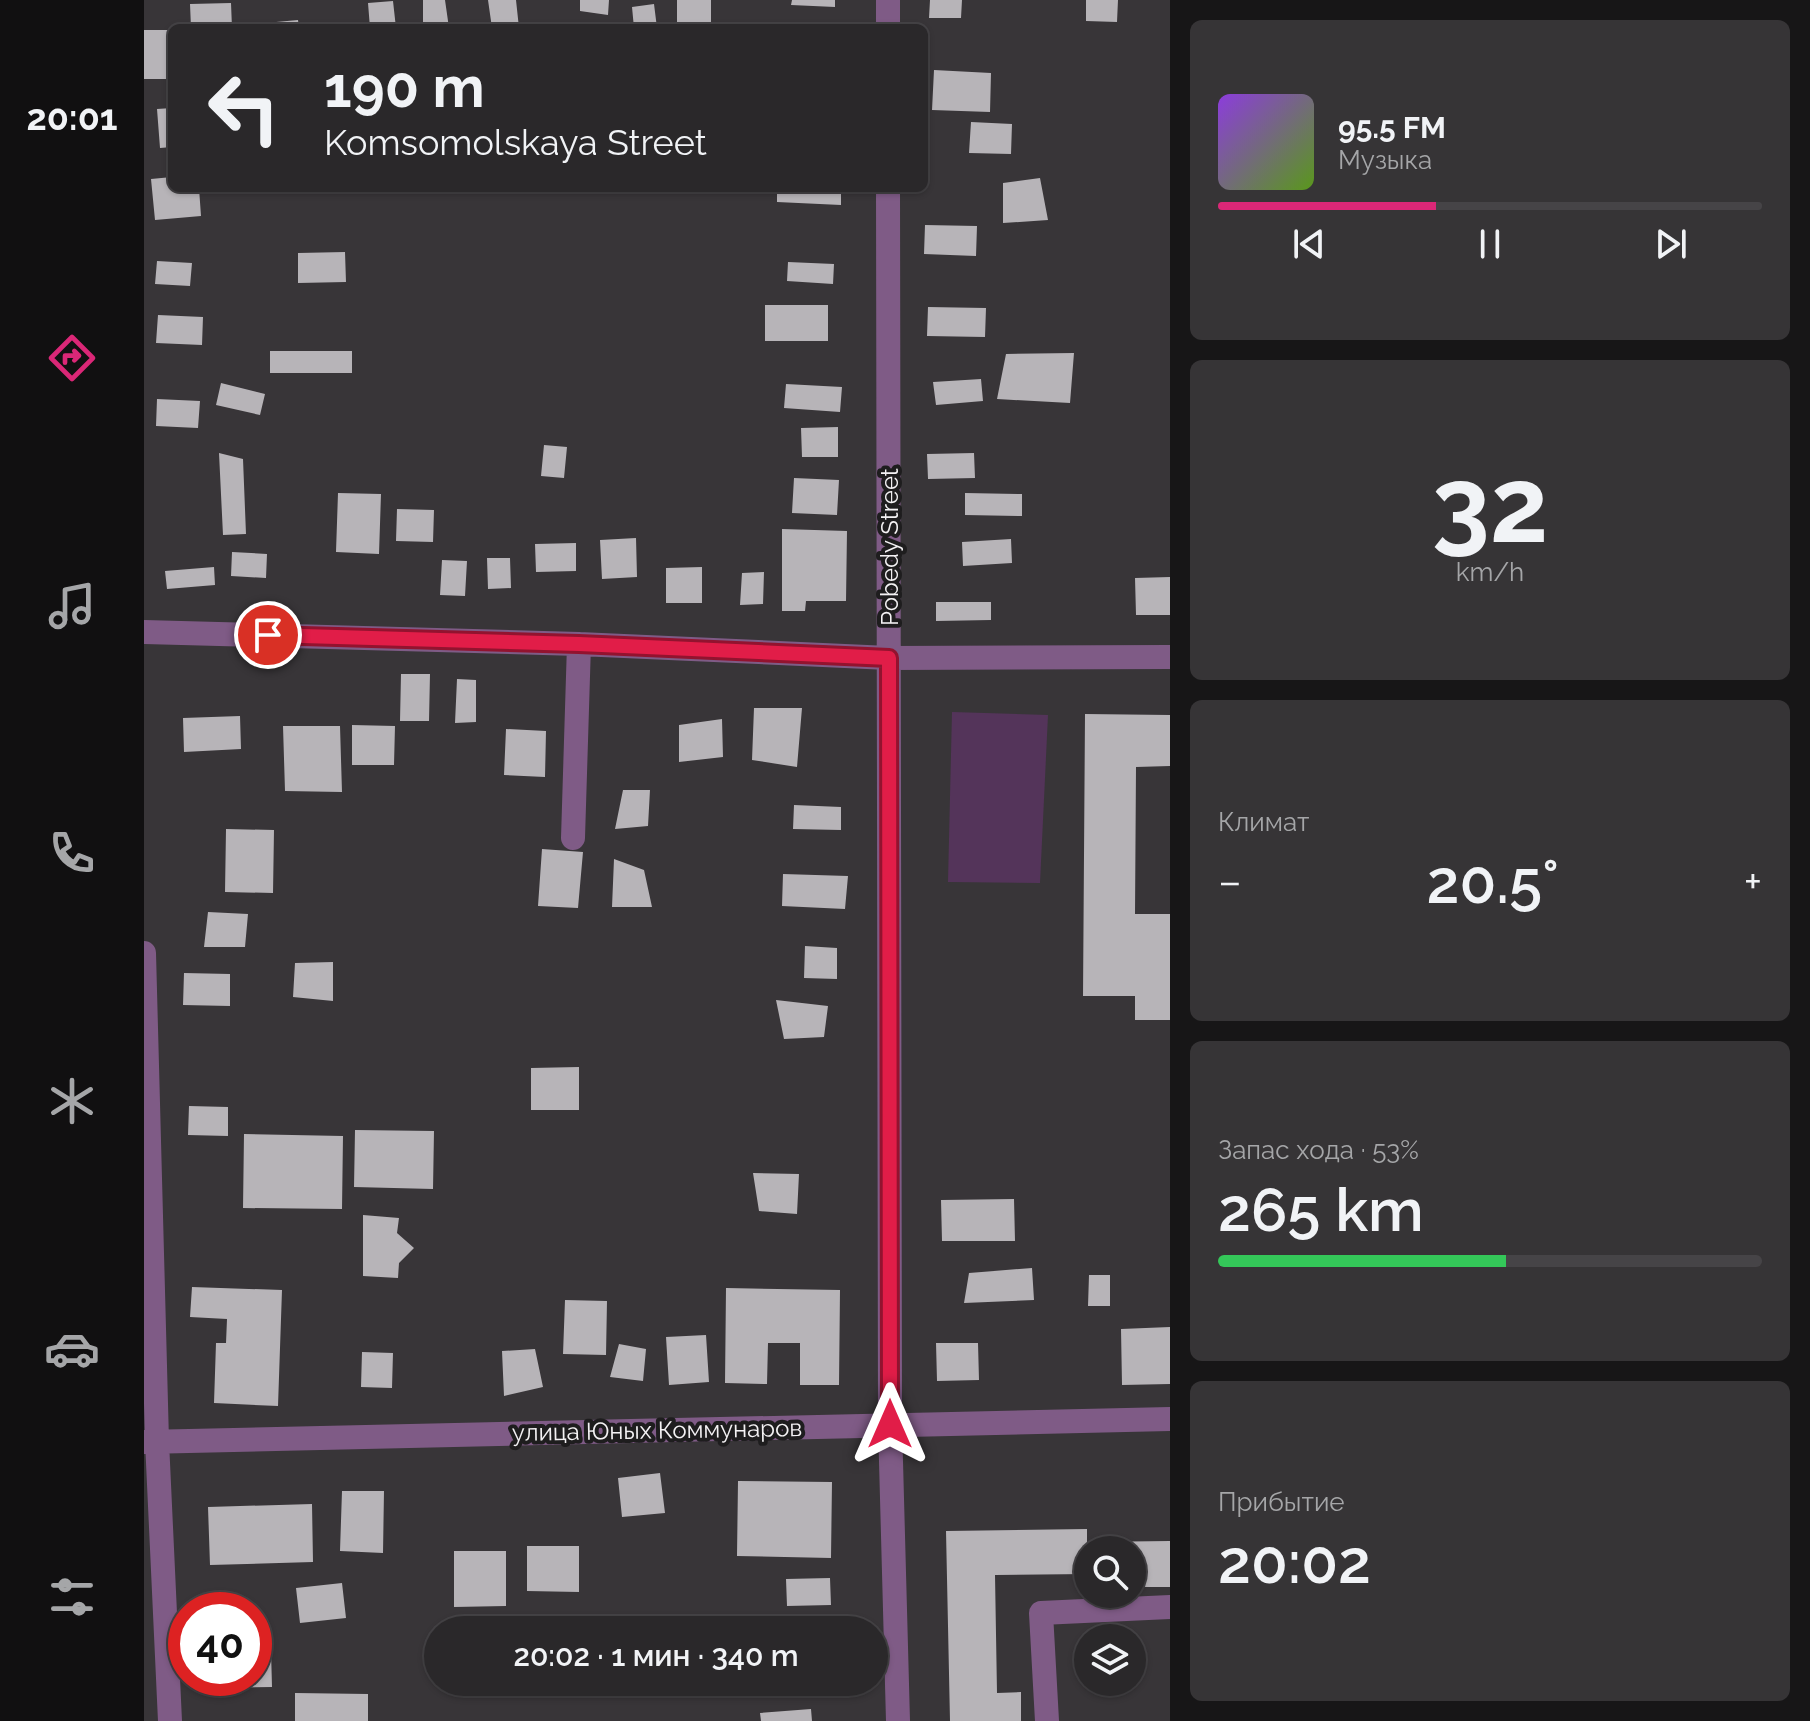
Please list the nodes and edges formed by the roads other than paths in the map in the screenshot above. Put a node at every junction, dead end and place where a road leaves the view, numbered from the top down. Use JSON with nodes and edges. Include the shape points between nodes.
{"nodes":[{"id":1,"x":888,"y":0,"type":"edge"},
{"id":2,"x":888,"y":24,"type":"edge"},
{"id":3,"x":888,"y":192,"type":"edge"},
{"id":4,"x":144,"y":632,"type":"edge"},
{"id":5,"x":579,"y":644,"type":"junction"},
{"id":6,"x":1170,"y":657,"type":"edge"},
{"id":7,"x":889,"y":658,"type":"junction"},
{"id":8,"x":573,"y":838,"type":"dead end"},
{"id":9,"x":144,"y":953,"type":"edge"},
{"id":10,"x":1170,"y":1419,"type":"edge"},
{"id":11,"x":890,"y":1424,"type":"junction"},
{"id":12,"x":151,"y":1442,"type":"edge"},
{"id":13,"x":1170,"y":1607,"type":"edge"},
{"id":14,"x":170,"y":1721,"type":"edge"},
{"id":15,"x":898,"y":1721,"type":"edge"},
{"id":16,"x":1047,"y":1721,"type":"edge"}],
"edges":[{"from":1,"to":2,"type":"street"},
{"from":3,"to":7,"type":"street","name":"Pobedy Street"},
{"from":4,"to":5,"type":"street"},
{"from":5,"to":7,"type":"street"},
{"from":5,"to":8,"type":"street"},
{"from":6,"to":7,"type":"street"},
{"from":7,"to":11,"type":"street","name":"Pobedy Street"},
{"from":9,"to":12,"type":"street"},
{"from":10,"to":11,"type":"street","name":"улица Юных Коммунаров"},
{"from":11,"to":12,"type":"street","name":"улица Юных Коммунаров"},
{"from":11,"to":15,"type":"street","name":"Pobedy Street"},
{"from":12,"to":14,"type":"street"},
{"from":13,"to":16,"type":"street","via":[[1041,1613]]}]}
